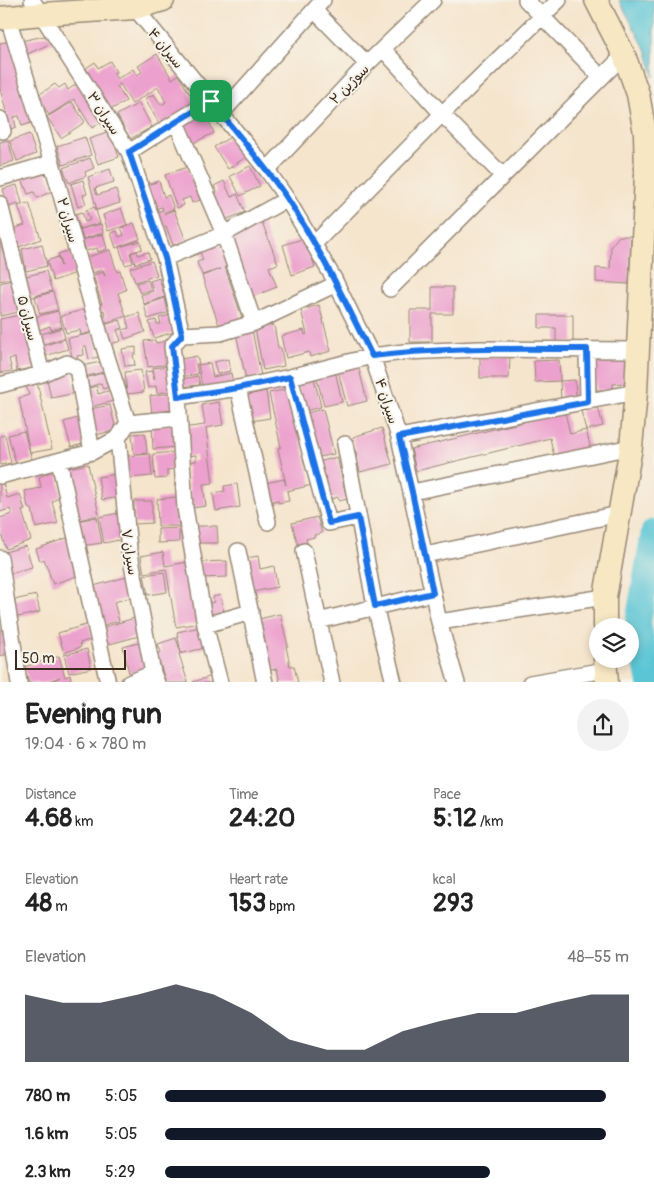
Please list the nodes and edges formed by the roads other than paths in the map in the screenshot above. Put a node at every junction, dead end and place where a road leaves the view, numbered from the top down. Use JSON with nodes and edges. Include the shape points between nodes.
{"nodes":[{"id":1,"x":163,"y":0,"type":"edge"},
{"id":2,"x":433,"y":0,"type":"edge"},
{"id":3,"x":526,"y":0,"type":"edge"},
{"id":4,"x":559,"y":0,"type":"edge"},
{"id":5,"x":596,"y":0,"type":"edge"},
{"id":6,"x":319,"y":5,"type":"edge"},
{"id":7,"x":74,"y":6,"type":"edge"},
{"id":8,"x":37,"y":7,"type":"edge"},
{"id":9,"x":134,"y":8,"type":"junction"},
{"id":10,"x":542,"y":17,"type":"junction"},
{"id":11,"x":4,"y":18,"type":"edge"},
{"id":12,"x":384,"y":49,"type":"junction"},
{"id":13,"x":624,"y":55,"type":"junction"},
{"id":14,"x":367,"y":64,"type":"junction"},
{"id":15,"x":601,"y":77,"type":"junction"},
{"id":16,"x":211,"y":101,"type":"junction"},
{"id":17,"x":221,"y":114,"type":"junction"},
{"id":18,"x":442,"y":114,"type":"junction"},
{"id":19,"x":176,"y":122,"type":"junction"},
{"id":20,"x":129,"y":152,"type":"junction"},
{"id":21,"x":52,"y":162,"type":"junction"},
{"id":22,"x":267,"y":170,"type":"junction"},
{"id":23,"x":503,"y":176,"type":"junction"},
{"id":24,"x":0,"y":178,"type":"edge"},
{"id":25,"x":288,"y":199,"type":"junction"},
{"id":26,"x":0,"y":204,"type":"edge"},
{"id":27,"x":224,"y":234,"type":"junction"},
{"id":28,"x":314,"y":244,"type":"junction"},
{"id":29,"x":165,"y":258,"type":"junction"},
{"id":30,"x":336,"y":284,"type":"junction"},
{"id":31,"x":390,"y":289,"type":"dead end"},
{"id":32,"x":254,"y":323,"type":"junction"},
{"id":33,"x":182,"y":335,"type":"junction"},
{"id":34,"x":587,"y":349,"type":"junction"},
{"id":35,"x":636,"y":350,"type":"junction"},
{"id":36,"x":372,"y":356,"type":"junction"},
{"id":37,"x":42,"y":374,"type":"junction"},
{"id":38,"x":290,"y":377,"type":"junction"},
{"id":39,"x":0,"y":385,"type":"edge"},
{"id":40,"x":238,"y":388,"type":"junction"},
{"id":41,"x":636,"y":392,"type":"junction"},
{"id":42,"x":178,"y":397,"type":"junction"},
{"id":43,"x":588,"y":402,"type":"junction"},
{"id":44,"x":179,"y":418,"type":"junction"},
{"id":45,"x":128,"y":422,"type":"junction"},
{"id":46,"x":399,"y":437,"type":"junction"},
{"id":47,"x":118,"y":438,"type":"junction"},
{"id":48,"x":345,"y":444,"type":"dead end"},
{"id":49,"x":631,"y":447,"type":"junction"},
{"id":50,"x":92,"y":452,"type":"junction"},
{"id":51,"x":59,"y":461,"type":"junction"},
{"id":52,"x":0,"y":476,"type":"edge"},
{"id":53,"x":412,"y":492,"type":"junction"},
{"id":54,"x":619,"y":514,"type":"junction"},
{"id":55,"x":358,"y":517,"type":"junction"},
{"id":56,"x":268,"y":522,"type":"dead end"},
{"id":57,"x":238,"y":551,"type":"dead end"},
{"id":58,"x":304,"y":551,"type":"dead end"},
{"id":59,"x":425,"y":555,"type":"junction"},
{"id":60,"x":0,"y":558,"type":"edge"},
{"id":61,"x":433,"y":593,"type":"junction"},
{"id":62,"x":605,"y":596,"type":"junction"},
{"id":63,"x":375,"y":606,"type":"junction"},
{"id":64,"x":251,"y":612,"type":"junction"},
{"id":65,"x":605,"y":618,"type":"edge"},
{"id":66,"x":318,"y":621,"type":"junction"},
{"id":67,"x":439,"y":622,"type":"junction"},
{"id":68,"x":205,"y":624,"type":"junction"},
{"id":69,"x":606,"y":670,"type":"edge"},
{"id":70,"x":155,"y":678,"type":"edge"},
{"id":71,"x":19,"y":682,"type":"edge"},
{"id":72,"x":108,"y":682,"type":"edge"},
{"id":73,"x":128,"y":682,"type":"edge"},
{"id":74,"x":220,"y":682,"type":"edge"},
{"id":75,"x":265,"y":682,"type":"edge"},
{"id":76,"x":332,"y":682,"type":"edge"},
{"id":77,"x":394,"y":682,"type":"edge"},
{"id":78,"x":457,"y":682,"type":"edge"},
{"id":79,"x":530,"y":682,"type":"edge"}],
"edges":[{"from":1,"to":9,"type":"main road"},
{"from":2,"to":12,"type":"street","name":"سوژین ۲"},
{"from":3,"to":10,"type":"street"},
{"from":4,"to":10,"type":"street"},
{"from":5,"to":13,"type":"main road"},
{"from":6,"to":14,"type":"street"},
{"from":6,"to":17,"type":"street"},
{"from":7,"to":8,"type":"main road"},
{"from":7,"to":9,"type":"main road"},
{"from":8,"to":11,"type":"main road"},
{"from":8,"to":20,"type":"street","name":"سیران ۳"},
{"from":9,"to":16,"type":"street","name":"سیران ۴"},
{"from":10,"to":15,"type":"street"},
{"from":10,"to":18,"type":"street"},
{"from":11,"to":21,"type":"street","name":"سیران ۲"},
{"from":12,"to":14,"type":"street","name":"سوژین ۲"},
{"from":12,"to":18,"type":"street"},
{"from":13,"to":15,"type":"street"},
{"from":13,"to":35,"type":"main road","via":[[638,94],[645,133],[646,174]]},
{"from":14,"to":22,"type":"street","name":"سوژین ۲"},
{"from":15,"to":23,"type":"street"},
{"from":16,"to":17,"type":"street","name":"سیران ۴"},
{"from":16,"to":19,"type":"street"},
{"from":17,"to":22,"type":"street","name":"سیران ۴"},
{"from":18,"to":23,"type":"street"},
{"from":18,"to":28,"type":"street"},
{"from":19,"to":20,"type":"street"},
{"from":19,"to":27,"type":"street"},
{"from":20,"to":29,"type":"street","name":"سیران ۳"},
{"from":21,"to":24,"type":"street"},
{"from":21,"to":45,"type":"street","name":"سیران ۲"},
{"from":22,"to":25,"type":"street","name":"سیران ۴"},
{"from":23,"to":31,"type":"street"},
{"from":25,"to":27,"type":"street"},
{"from":25,"to":28,"type":"street","name":"سیران ۴"},
{"from":26,"to":37,"type":"street","name":"سیران ۵"},
{"from":27,"to":29,"type":"street"},
{"from":27,"to":32,"type":"street"},
{"from":28,"to":30,"type":"street","name":"سیران ۴"},
{"from":29,"to":33,"type":"street","name":"سیران ۳"},
{"from":30,"to":32,"type":"street"},
{"from":30,"to":36,"type":"street","name":"سیران ۴"},
{"from":32,"to":33,"type":"street","via":[[220,333]]},
{"from":33,"to":42,"type":"street","via":[[172,346]]},
{"from":34,"to":35,"type":"street"},
{"from":34,"to":36,"type":"street","via":[[480,349]]},
{"from":34,"to":43,"type":"street"},
{"from":35,"to":41,"type":"main road"},
{"from":36,"to":38,"type":"street"},
{"from":36,"to":46,"type":"street","name":"سیران ۴"},
{"from":37,"to":39,"type":"street"},
{"from":37,"to":50,"type":"street","via":[[66,363],[77,368]]},
{"from":38,"to":40,"type":"street"},
{"from":38,"to":55,"type":"street","via":[[329,523]]},
{"from":40,"to":42,"type":"street"},
{"from":40,"to":56,"type":"street"},
{"from":41,"to":43,"type":"street"},
{"from":41,"to":49,"type":"main road"},
{"from":42,"to":44,"type":"street"},
{"from":43,"to":46,"type":"street"},
{"from":44,"to":45,"type":"street"},
{"from":44,"to":68,"type":"street","via":[[185,508]]},
{"from":45,"to":47,"type":"street"},
{"from":46,"to":53,"type":"street","name":"سیران ۴"},
{"from":47,"to":50,"type":"street"},
{"from":47,"to":70,"type":"street","name":"سیران ۷","via":[[129,549]]},
{"from":48,"to":55,"type":"street"},
{"from":49,"to":53,"type":"street"},
{"from":49,"to":54,"type":"main road"},
{"from":50,"to":51,"type":"street"},
{"from":51,"to":52,"type":"street"},
{"from":51,"to":72,"type":"street"},
{"from":53,"to":59,"type":"street","name":"سیران ۴"},
{"from":54,"to":59,"type":"street"},
{"from":54,"to":62,"type":"main road"},
{"from":55,"to":63,"type":"street"},
{"from":57,"to":64,"type":"street"},
{"from":58,"to":66,"type":"street"},
{"from":59,"to":61,"type":"street","name":"سیران ۴"},
{"from":60,"to":71,"type":"street"},
{"from":61,"to":63,"type":"street"},
{"from":61,"to":67,"type":"street","name":"سیران ۴"},
{"from":62,"to":65,"type":"main road"},
{"from":62,"to":67,"type":"street"},
{"from":63,"to":66,"type":"street"},
{"from":63,"to":77,"type":"street"},
{"from":64,"to":68,"type":"street"},
{"from":64,"to":75,"type":"street"},
{"from":66,"to":76,"type":"street"},
{"from":67,"to":78,"type":"street","name":"سیران ۴"},
{"from":68,"to":74,"type":"street"},
{"from":69,"to":79,"type":"street"},
{"from":70,"to":73,"type":"street"}]}
